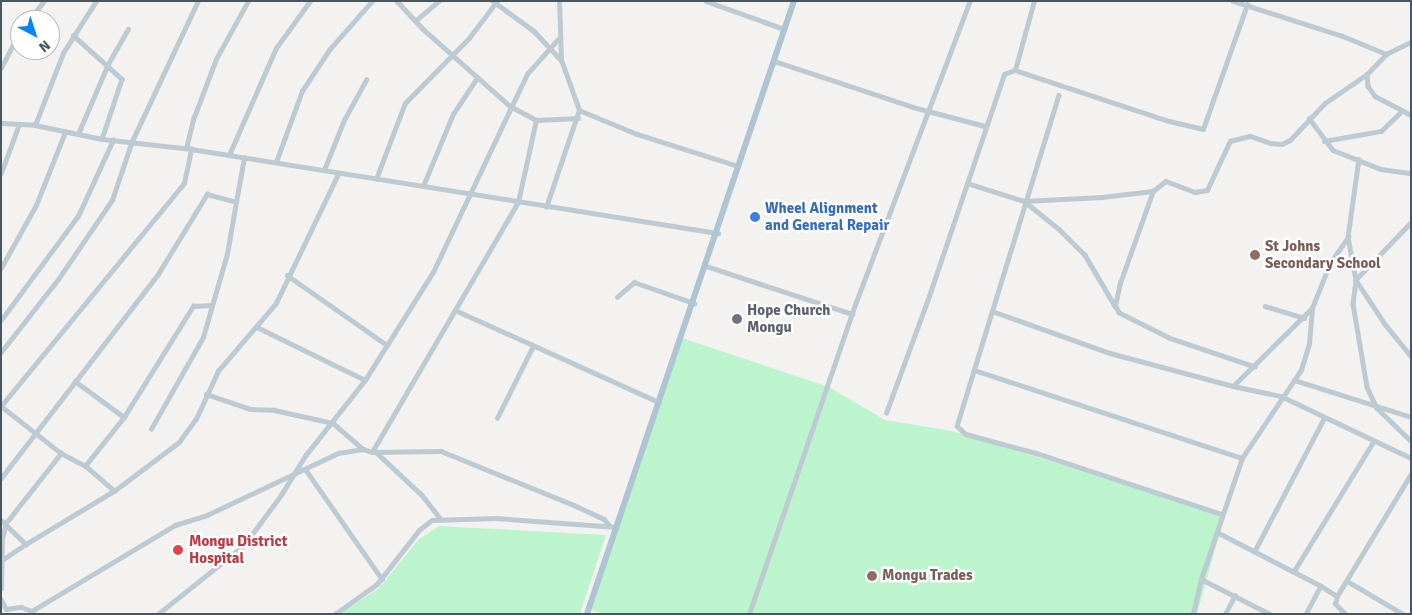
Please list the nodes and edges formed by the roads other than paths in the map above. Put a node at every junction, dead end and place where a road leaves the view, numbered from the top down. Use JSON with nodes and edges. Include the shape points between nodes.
{"nodes":[{"id":1,"x":96,"y":1,"type":"edge"},
{"id":2,"x":198,"y":1,"type":"edge"},
{"id":3,"x":248,"y":1,"type":"edge"},
{"id":4,"x":310,"y":1,"type":"edge"},
{"id":5,"x":372,"y":1,"type":"edge"},
{"id":6,"x":397,"y":1,"type":"edge"},
{"id":7,"x":439,"y":1,"type":"edge"},
{"id":8,"x":559,"y":1,"type":"edge"},
{"id":9,"x":706,"y":1,"type":"edge"},
{"id":10,"x":794,"y":1,"type":"edge"},
{"id":11,"x":970,"y":1,"type":"edge"},
{"id":12,"x":1034,"y":1,"type":"edge"},
{"id":13,"x":1234,"y":1,"type":"edge"},
{"id":14,"x":495,"y":2,"type":"edge"},
{"id":15,"x":1247,"y":6,"type":"junction"},
{"id":16,"x":415,"y":21,"type":"junction"},
{"id":17,"x":128,"y":29,"type":"dead end"},
{"id":18,"x":784,"y":29,"type":"junction"},
{"id":19,"x":73,"y":35,"type":"junction"},
{"id":20,"x":560,"y":37,"type":"junction"},
{"id":21,"x":1411,"y":42,"type":"edge"},
{"id":22,"x":549,"y":47,"type":"junction"},
{"id":23,"x":10,"y":50,"type":"edge"},
{"id":24,"x":1386,"y":54,"type":"junction"},
{"id":25,"x":453,"y":56,"type":"junction"},
{"id":26,"x":561,"y":60,"type":"junction"},
{"id":27,"x":774,"y":61,"type":"junction"},
{"id":28,"x":108,"y":64,"type":"junction"},
{"id":29,"x":1,"y":68,"type":"edge"},
{"id":30,"x":1015,"y":70,"type":"junction"},
{"id":31,"x":1367,"y":74,"type":"junction"},
{"id":32,"x":477,"y":78,"type":"junction"},
{"id":33,"x":366,"y":80,"type":"dead end"},
{"id":34,"x":1059,"y":95,"type":"dead end"},
{"id":35,"x":510,"y":106,"type":"junction"},
{"id":36,"x":579,"y":110,"type":"junction"},
{"id":37,"x":928,"y":110,"type":"junction"},
{"id":38,"x":1402,"y":111,"type":"junction"},
{"id":39,"x":1411,"y":115,"type":"edge"},
{"id":40,"x":578,"y":118,"type":"junction"},
{"id":41,"x":1309,"y":118,"type":"junction"},
{"id":42,"x":536,"y":120,"type":"junction"},
{"id":43,"x":1,"y":123,"type":"edge"},
{"id":44,"x":19,"y":124,"type":"junction"},
{"id":45,"x":35,"y":124,"type":"junction"},
{"id":46,"x":985,"y":126,"type":"junction"},
{"id":47,"x":65,"y":132,"type":"junction"},
{"id":48,"x":78,"y":134,"type":"junction"},
{"id":49,"x":102,"y":138,"type":"junction"},
{"id":50,"x":112,"y":140,"type":"junction"},
{"id":51,"x":132,"y":141,"type":"junction"},
{"id":52,"x":1324,"y":141,"type":"junction"},
{"id":53,"x":188,"y":148,"type":"junction"},
{"id":54,"x":229,"y":155,"type":"junction"},
{"id":55,"x":244,"y":158,"type":"junction"},
{"id":56,"x":1359,"y":158,"type":"junction"},
{"id":57,"x":276,"y":162,"type":"junction"},
{"id":58,"x":738,"y":166,"type":"junction"},
{"id":59,"x":324,"y":170,"type":"junction"},
{"id":60,"x":1,"y":173,"type":"edge"},
{"id":61,"x":1411,"y":173,"type":"edge"},
{"id":62,"x":338,"y":174,"type":"junction"},
{"id":63,"x":376,"y":179,"type":"junction"},
{"id":64,"x":967,"y":182,"type":"junction"},
{"id":65,"x":423,"y":186,"type":"junction"},
{"id":66,"x":1153,"y":191,"type":"junction"},
{"id":67,"x":473,"y":192,"type":"junction"},
{"id":68,"x":1024,"y":201,"type":"junction"},
{"id":69,"x":236,"y":202,"type":"junction"},
{"id":70,"x":518,"y":202,"type":"junction"},
{"id":71,"x":546,"y":206,"type":"junction"},
{"id":72,"x":1411,"y":223,"type":"edge"},
{"id":73,"x":718,"y":233,"type":"junction"},
{"id":74,"x":1348,"y":237,"type":"junction"},
{"id":75,"x":706,"y":266,"type":"junction"},
{"id":76,"x":1,"y":268,"type":"edge"},
{"id":77,"x":287,"y":275,"type":"junction"},
{"id":78,"x":1356,"y":280,"type":"junction"},
{"id":79,"x":617,"y":297,"type":"dead end"},
{"id":80,"x":694,"y":303,"type":"junction"},
{"id":81,"x":212,"y":305,"type":"junction"},
{"id":82,"x":1115,"y":306,"type":"junction"},
{"id":83,"x":1265,"y":306,"type":"dead end"},
{"id":84,"x":1312,"y":308,"type":"junction"},
{"id":85,"x":455,"y":310,"type":"junction"},
{"id":86,"x":992,"y":311,"type":"junction"},
{"id":87,"x":852,"y":314,"type":"junction"},
{"id":88,"x":1304,"y":318,"type":"junction"},
{"id":89,"x":1,"y":320,"type":"edge"},
{"id":90,"x":257,"y":327,"type":"junction"},
{"id":91,"x":387,"y":345,"type":"junction"},
{"id":92,"x":533,"y":346,"type":"junction"},
{"id":93,"x":1,"y":352,"type":"edge"},
{"id":94,"x":1411,"y":356,"type":"edge"},
{"id":95,"x":1255,"y":367,"type":"junction"},
{"id":96,"x":974,"y":370,"type":"junction"},
{"id":97,"x":75,"y":380,"type":"junction"},
{"id":98,"x":365,"y":380,"type":"junction"},
{"id":99,"x":1294,"y":380,"type":"junction"},
{"id":100,"x":1233,"y":386,"type":"junction"},
{"id":101,"x":206,"y":394,"type":"junction"},
{"id":102,"x":1281,"y":396,"type":"junction"},
{"id":103,"x":659,"y":402,"type":"junction"},
{"id":104,"x":1,"y":406,"type":"edge"},
{"id":105,"x":1377,"y":408,"type":"junction"},
{"id":106,"x":886,"y":413,"type":"dead end"},
{"id":107,"x":124,"y":417,"type":"junction"},
{"id":108,"x":1411,"y":417,"type":"edge"},
{"id":109,"x":497,"y":418,"type":"dead end"},
{"id":110,"x":1324,"y":418,"type":"junction"},
{"id":111,"x":333,"y":423,"type":"junction"},
{"id":112,"x":151,"y":429,"type":"dead end"},
{"id":113,"x":34,"y":434,"type":"junction"},
{"id":114,"x":1411,"y":441,"type":"edge"},
{"id":115,"x":1373,"y":442,"type":"junction"},
{"id":116,"x":363,"y":449,"type":"junction"},
{"id":117,"x":374,"y":452,"type":"junction"},
{"id":118,"x":61,"y":453,"type":"junction"},
{"id":119,"x":1242,"y":458,"type":"junction"},
{"id":120,"x":1411,"y":458,"type":"edge"},
{"id":121,"x":85,"y":466,"type":"junction"},
{"id":122,"x":306,"y":470,"type":"junction"},
{"id":123,"x":1411,"y":474,"type":"edge"},
{"id":124,"x":294,"y":476,"type":"junction"},
{"id":125,"x":1,"y":478,"type":"edge"},
{"id":126,"x":114,"y":491,"type":"junction"},
{"id":127,"x":1221,"y":514,"type":"junction"},
{"id":128,"x":440,"y":518,"type":"junction"},
{"id":129,"x":1,"y":520,"type":"edge"},
{"id":130,"x":6,"y":523,"type":"junction"},
{"id":131,"x":608,"y":525,"type":"junction"},
{"id":132,"x":617,"y":527,"type":"junction"},
{"id":133,"x":1217,"y":532,"type":"junction"},
{"id":134,"x":26,"y":544,"type":"junction"},
{"id":135,"x":1254,"y":550,"type":"junction"},
{"id":136,"x":2,"y":560,"type":"edge"},
{"id":137,"x":1294,"y":571,"type":"junction"},
{"id":138,"x":382,"y":579,"type":"junction"},
{"id":139,"x":1201,"y":579,"type":"junction"},
{"id":140,"x":1347,"y":581,"type":"junction"},
{"id":141,"x":1321,"y":586,"type":"junction"},
{"id":142,"x":1,"y":589,"type":"edge"},
{"id":143,"x":1235,"y":595,"type":"junction"},
{"id":144,"x":1336,"y":596,"type":"junction"},
{"id":145,"x":1,"y":599,"type":"edge"},
{"id":146,"x":7,"y":611,"type":"edge"},
{"id":147,"x":158,"y":614,"type":"edge"},
{"id":148,"x":335,"y":614,"type":"edge"},
{"id":149,"x":587,"y":614,"type":"edge"},
{"id":150,"x":749,"y":614,"type":"edge"},
{"id":151,"x":1194,"y":614,"type":"edge"},
{"id":152,"x":1225,"y":614,"type":"edge"},
{"id":153,"x":1270,"y":614,"type":"edge"},
{"id":154,"x":1306,"y":614,"type":"edge"},
{"id":155,"x":1345,"y":614,"type":"edge"},
{"id":156,"x":1404,"y":614,"type":"edge"}],
"edges":[{"from":1,"to":19,"type":"street"},
{"from":2,"to":51,"type":"street"},
{"from":3,"to":53,"type":"street","via":[[216,59],[194,117]]},
{"from":4,"to":54,"type":"street","via":[[276,48]]},
{"from":5,"to":57,"type":"street","via":[[329,50],[302,91]]},
{"from":6,"to":16,"type":"street"},
{"from":7,"to":16,"type":"street"},
{"from":8,"to":20,"type":"street"},
{"from":9,"to":18,"type":"street"},
{"from":10,"to":18,"type":"main road"},
{"from":11,"to":37,"type":"street"},
{"from":12,"to":30,"type":"street"},
{"from":13,"to":15,"type":"street"},
{"from":14,"to":22,"type":"street","via":[[534,31]]},
{"from":14,"to":25,"type":"street"},
{"from":15,"to":24,"type":"street","via":[[1343,36]]},
{"from":15,"to":30,"type":"street","via":[[1203,129],[1169,121]]},
{"from":16,"to":25,"type":"street"},
{"from":17,"to":28,"type":"street"},
{"from":18,"to":27,"type":"main road"},
{"from":19,"to":28,"type":"street"},
{"from":19,"to":45,"type":"street","via":[[55,69]]},
{"from":20,"to":22,"type":"street"},
{"from":20,"to":26,"type":"street"},
{"from":21,"to":24,"type":"street"},
{"from":22,"to":26,"type":"street"},
{"from":22,"to":35,"type":"street","via":[[527,74]]},
{"from":23,"to":29,"type":"street"},
{"from":24,"to":31,"type":"street"},
{"from":25,"to":32,"type":"street"},
{"from":25,"to":63,"type":"street","via":[[405,103]]},
{"from":26,"to":36,"type":"street"},
{"from":27,"to":37,"type":"street"},
{"from":27,"to":58,"type":"main road"},
{"from":28,"to":48,"type":"street"},
{"from":28,"to":49,"type":"street","via":[[122,78]]},
{"from":30,"to":46,"type":"street","via":[[1004,74]]},
{"from":31,"to":38,"type":"street","via":[[1368,86],[1375,96]]},
{"from":31,"to":41,"type":"street"},
{"from":32,"to":35,"type":"street"},
{"from":32,"to":65,"type":"street","via":[[453,114]]},
{"from":33,"to":59,"type":"street","via":[[340,128]]},
{"from":34,"to":68,"type":"street"},
{"from":35,"to":42,"type":"street"},
{"from":35,"to":67,"type":"street"},
{"from":36,"to":40,"type":"street"},
{"from":36,"to":58,"type":"street","via":[[637,134]]},
{"from":37,"to":46,"type":"street"},
{"from":37,"to":87,"type":"street"},
{"from":38,"to":39,"type":"street"},
{"from":38,"to":52,"type":"street","via":[[1382,131]]},
{"from":40,"to":42,"type":"street"},
{"from":40,"to":71,"type":"street"},
{"from":41,"to":52,"type":"street"},
{"from":41,"to":66,"type":"street","via":[[1290,140],[1282,144],[1250,136],[1230,141],[1206,190],[1195,192],[1166,181]]},
{"from":42,"to":70,"type":"street"},
{"from":43,"to":44,"type":"street"},
{"from":44,"to":45,"type":"street"},
{"from":44,"to":60,"type":"street"},
{"from":45,"to":47,"type":"street"},
{"from":46,"to":64,"type":"street"},
{"from":47,"to":48,"type":"street"},
{"from":47,"to":76,"type":"street","via":[[36,205]]},
{"from":48,"to":49,"type":"street"},
{"from":49,"to":50,"type":"street"},
{"from":50,"to":51,"type":"street"},
{"from":50,"to":89,"type":"street","via":[[78,216]]},
{"from":51,"to":53,"type":"street"},
{"from":51,"to":93,"type":"street","via":[[112,200],[59,278]]},
{"from":52,"to":56,"type":"street","via":[[1333,150]]},
{"from":53,"to":54,"type":"street"},
{"from":53,"to":104,"type":"street","via":[[184,183]]},
{"from":54,"to":55,"type":"street"},
{"from":55,"to":57,"type":"street"},
{"from":55,"to":69,"type":"street"},
{"from":56,"to":61,"type":"street","via":[[1381,169]]},
{"from":56,"to":74,"type":"street"},
{"from":57,"to":59,"type":"street"},
{"from":58,"to":73,"type":"main road"},
{"from":59,"to":62,"type":"street"},
{"from":62,"to":63,"type":"street"},
{"from":62,"to":77,"type":"street","via":[[318,220]]},
{"from":63,"to":65,"type":"street"},
{"from":64,"to":68,"type":"street"},
{"from":64,"to":106,"type":"street"},
{"from":65,"to":67,"type":"street"},
{"from":66,"to":68,"type":"street"},
{"from":66,"to":82,"type":"street"},
{"from":67,"to":70,"type":"street"},
{"from":67,"to":91,"type":"street","via":[[433,272]]},
{"from":68,"to":82,"type":"street","via":[[1060,228],[1084,255]]},
{"from":68,"to":86,"type":"street"},
{"from":69,"to":81,"type":"street","via":[[227,254]]},
{"from":69,"to":97,"type":"street","via":[[207,194],[158,274]]},
{"from":70,"to":71,"type":"street"},
{"from":70,"to":85,"type":"street"},
{"from":71,"to":73,"type":"street"},
{"from":72,"to":78,"type":"street"},
{"from":73,"to":75,"type":"main road"},
{"from":74,"to":78,"type":"street"},
{"from":74,"to":84,"type":"street","via":[[1330,263]]},
{"from":75,"to":80,"type":"main road"},
{"from":75,"to":87,"type":"street"},
{"from":77,"to":90,"type":"street","via":[[276,303]]},
{"from":77,"to":91,"type":"street"},
{"from":78,"to":94,"type":"street"},
{"from":78,"to":105,"type":"street","via":[[1353,304],[1358,341],[1367,387]]},
{"from":79,"to":80,"type":"street","via":[[634,282]]},
{"from":80,"to":103,"type":"main road"},
{"from":81,"to":107,"type":"street","via":[[193,306]]},
{"from":81,"to":112,"type":"street","via":[[203,337]]},
{"from":82,"to":95,"type":"street","via":[[1131,321]]},
{"from":83,"to":88,"type":"street"},
{"from":84,"to":88,"type":"street"},
{"from":84,"to":99,"type":"street","via":[[1309,343]]},
{"from":85,"to":92,"type":"street"},
{"from":85,"to":117,"type":"street"},
{"from":86,"to":96,"type":"street"},
{"from":86,"to":100,"type":"street","via":[[1110,354]]},
{"from":87,"to":150,"type":"street"},
{"from":88,"to":95,"type":"street"},
{"from":90,"to":98,"type":"street"},
{"from":90,"to":101,"type":"street","via":[[227,358]]},
{"from":91,"to":98,"type":"street"},
{"from":92,"to":103,"type":"street"},
{"from":92,"to":109,"type":"street"},
{"from":95,"to":100,"type":"street"},
{"from":96,"to":119,"type":"street"},
{"from":96,"to":127,"type":"street","via":[[957,418],[961,431]]},
{"from":97,"to":107,"type":"street"},
{"from":97,"to":113,"type":"street"},
{"from":98,"to":111,"type":"street"},
{"from":99,"to":102,"type":"street"},
{"from":99,"to":105,"type":"street"},
{"from":100,"to":102,"type":"street"},
{"from":101,"to":111,"type":"street","via":[[250,409],[274,410]]},
{"from":101,"to":126,"type":"street","via":[[196,419],[179,442],[149,461]]},
{"from":102,"to":110,"type":"street"},
{"from":102,"to":119,"type":"street"},
{"from":103,"to":132,"type":"main road"},
{"from":104,"to":113,"type":"street"},
{"from":105,"to":108,"type":"street"},
{"from":105,"to":114,"type":"street"},
{"from":107,"to":121,"type":"street"},
{"from":110,"to":115,"type":"street"},
{"from":110,"to":135,"type":"street"},
{"from":111,"to":116,"type":"street"},
{"from":111,"to":124,"type":"street","via":[[305,456]]},
{"from":113,"to":118,"type":"street"},
{"from":113,"to":125,"type":"street"},
{"from":115,"to":120,"type":"street"},
{"from":115,"to":137,"type":"street"},
{"from":116,"to":117,"type":"street"},
{"from":116,"to":122,"type":"street","via":[[338,453]]},
{"from":117,"to":128,"type":"street","via":[[422,495]]},
{"from":117,"to":131,"type":"street","via":[[441,451],[574,505],[604,519]]},
{"from":118,"to":121,"type":"street"},
{"from":118,"to":130,"type":"street"},
{"from":119,"to":127,"type":"street"},
{"from":121,"to":126,"type":"street"},
{"from":122,"to":124,"type":"street"},
{"from":122,"to":138,"type":"street"},
{"from":123,"to":140,"type":"street"},
{"from":124,"to":146,"type":"street","via":[[198,519],[175,525],[32,611],[21,607]]},
{"from":124,"to":147,"type":"street","via":[[244,545]]},
{"from":126,"to":134,"type":"street"},
{"from":127,"to":133,"type":"street"},
{"from":128,"to":131,"type":"street"},
{"from":128,"to":138,"type":"street","via":[[419,530]]},
{"from":129,"to":130,"type":"street"},
{"from":130,"to":134,"type":"street"},
{"from":130,"to":136,"type":"street"},
{"from":131,"to":132,"type":"street"},
{"from":132,"to":149,"type":"main road"},
{"from":133,"to":135,"type":"street"},
{"from":133,"to":139,"type":"street"},
{"from":134,"to":136,"type":"street"},
{"from":135,"to":137,"type":"street"},
{"from":136,"to":142,"type":"street"},
{"from":137,"to":141,"type":"street"},
{"from":138,"to":148,"type":"street"},
{"from":139,"to":143,"type":"street"},
{"from":139,"to":151,"type":"street"},
{"from":140,"to":144,"type":"street"},
{"from":140,"to":156,"type":"street"},
{"from":141,"to":144,"type":"street"},
{"from":141,"to":154,"type":"street"},
{"from":143,"to":152,"type":"street"},
{"from":143,"to":153,"type":"street"},
{"from":144,"to":155,"type":"street","via":[[1335,604]]},
{"from":145,"to":146,"type":"street"}]}
